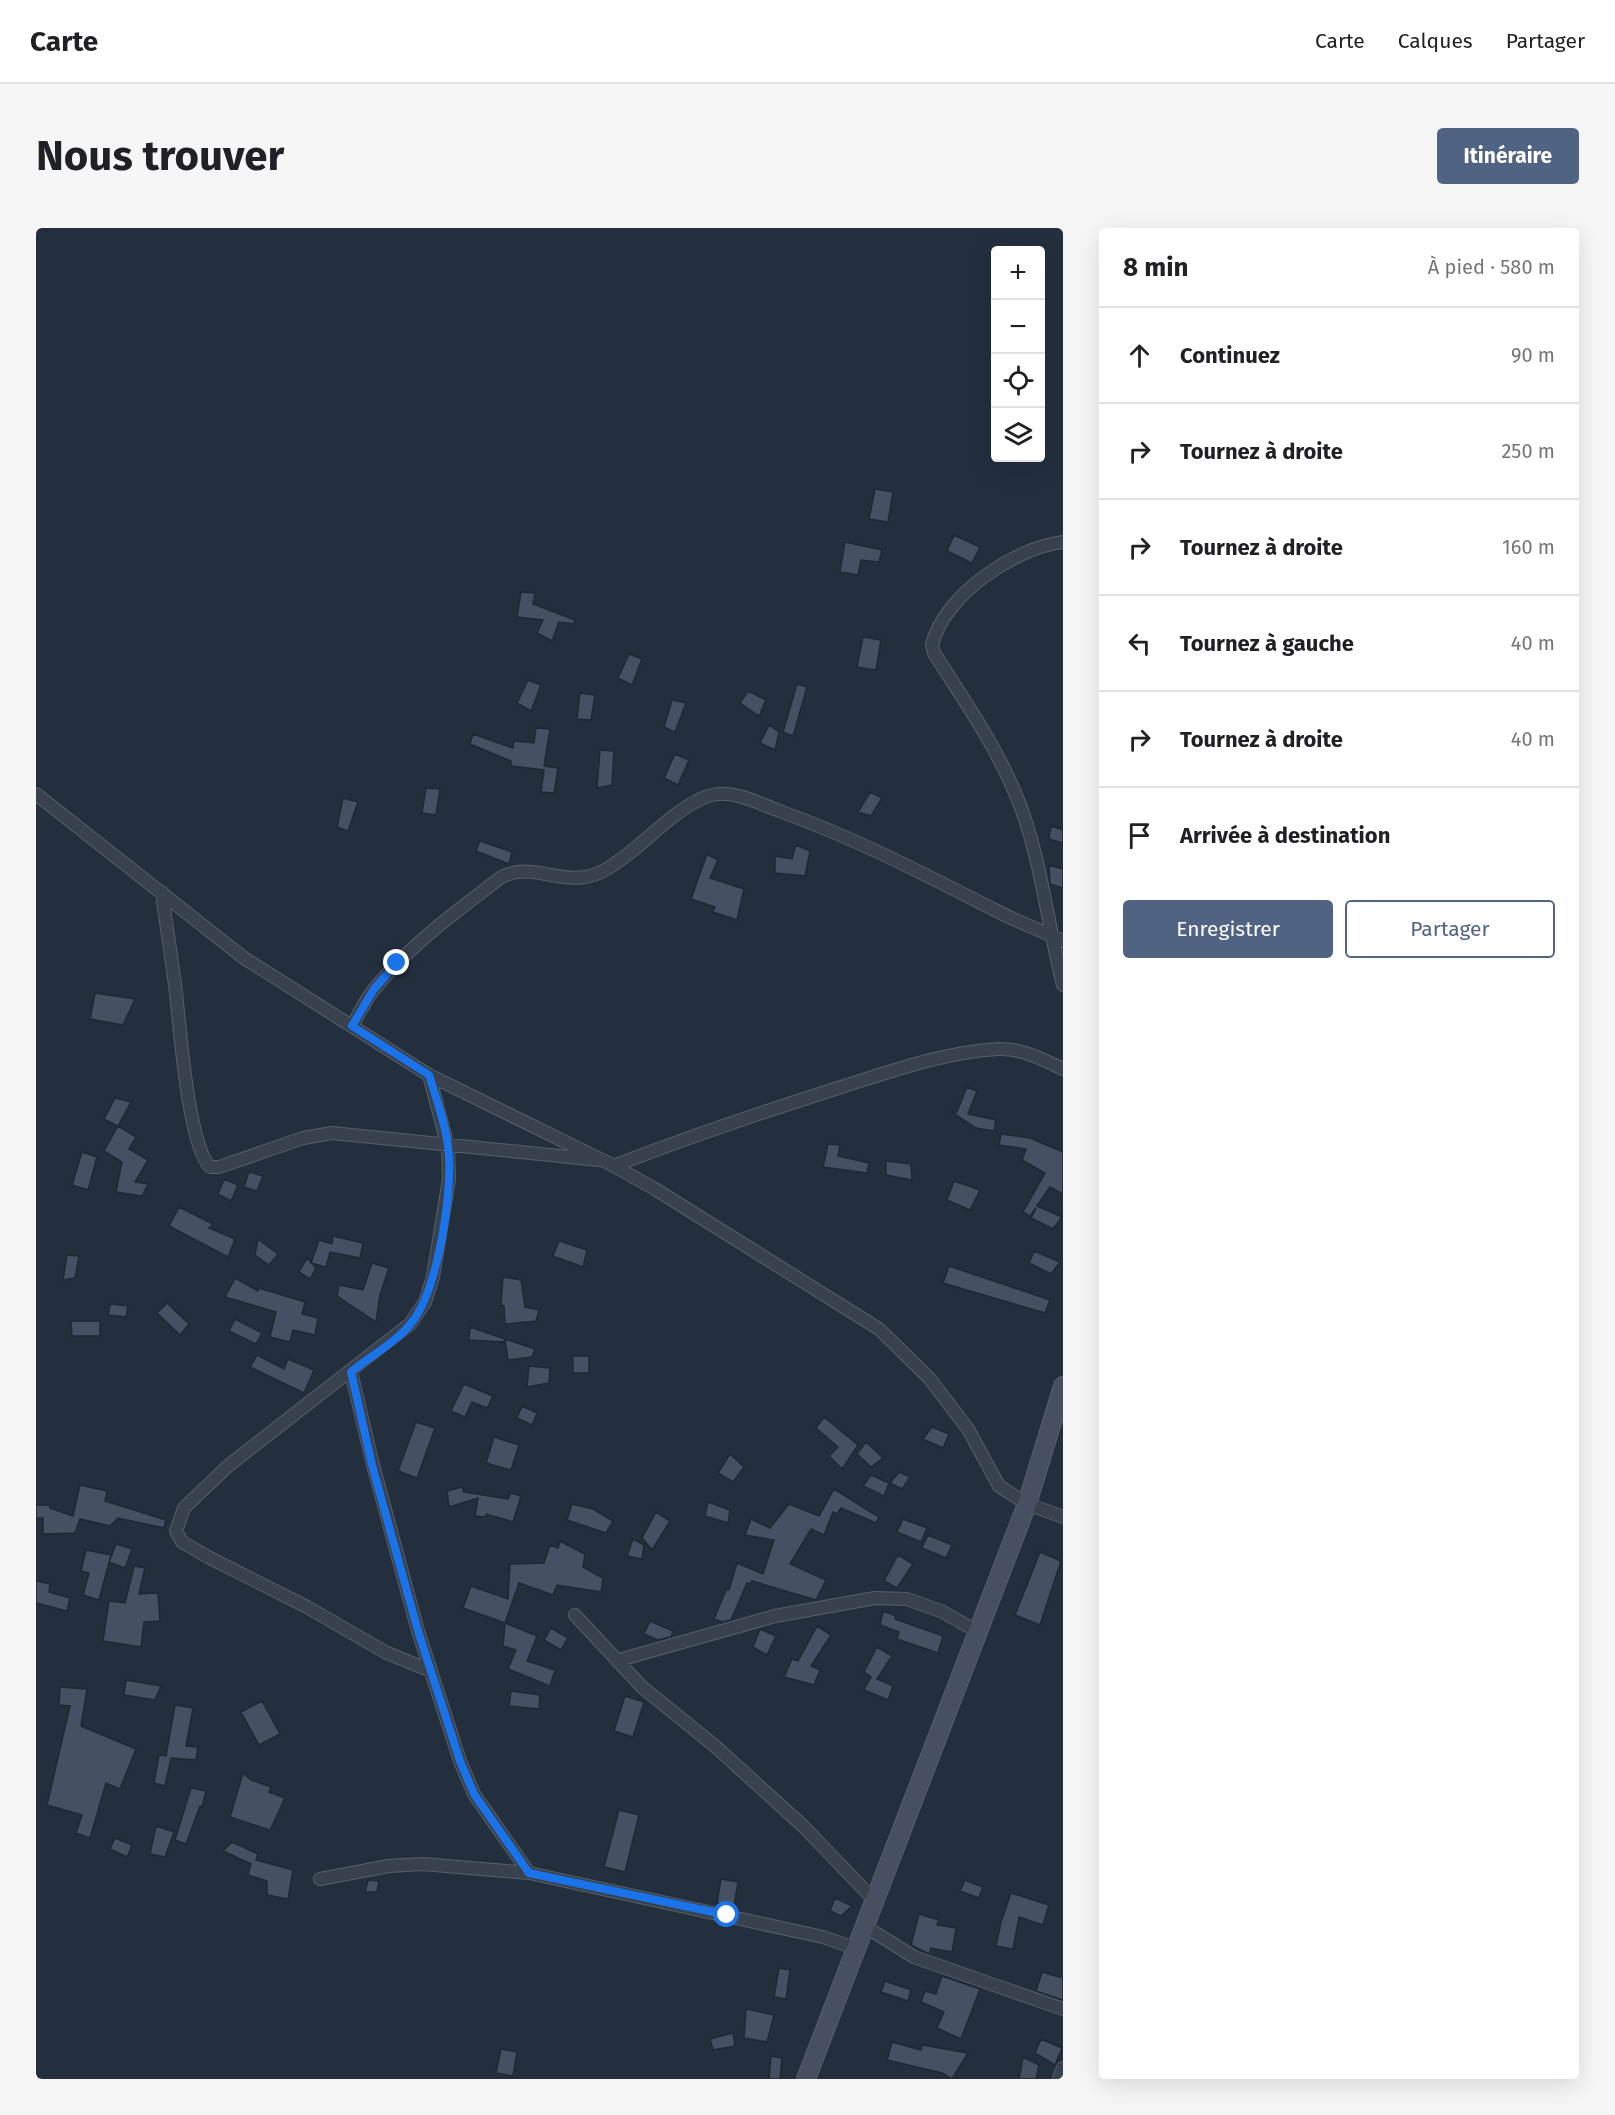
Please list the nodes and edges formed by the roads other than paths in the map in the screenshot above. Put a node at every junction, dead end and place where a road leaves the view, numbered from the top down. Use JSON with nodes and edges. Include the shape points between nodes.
{"nodes":[{"id":1,"x":1063,"y":542,"type":"edge"},
{"id":2,"x":36,"y":794,"type":"edge"},
{"id":3,"x":162,"y":892,"type":"junction"},
{"id":4,"x":1050,"y":935,"type":"junction"},
{"id":5,"x":1063,"y":941,"type":"edge"},
{"id":6,"x":1063,"y":985,"type":"edge"},
{"id":7,"x":352,"y":1026,"type":"junction"},
{"id":8,"x":1063,"y":1069,"type":"edge"},
{"id":9,"x":429,"y":1075,"type":"junction"},
{"id":10,"x":448,"y":1147,"type":"junction"},
{"id":11,"x":608,"y":1163,"type":"junction"},
{"id":12,"x":351,"y":1372,"type":"junction"},
{"id":13,"x":1063,"y":1386,"type":"edge"},
{"id":14,"x":1027,"y":1504,"type":"junction"},
{"id":15,"x":1046,"y":1511,"type":"junction"},
{"id":16,"x":1063,"y":1517,"type":"edge"},
{"id":17,"x":1063,"y":1527,"type":"edge"},
{"id":18,"x":575,"y":1615,"type":"dead end"},
{"id":19,"x":978,"y":1632,"type":"junction"},
{"id":20,"x":619,"y":1660,"type":"junction"},
{"id":21,"x":431,"y":1671,"type":"junction"},
{"id":22,"x":529,"y":1873,"type":"junction"},
{"id":23,"x":320,"y":1879,"type":"dead end"},
{"id":24,"x":875,"y":1901,"type":"junction"},
{"id":25,"x":866,"y":1927,"type":"junction"},
{"id":26,"x":855,"y":1948,"type":"junction"},
{"id":27,"x":1063,"y":2009,"type":"edge"},
{"id":28,"x":1063,"y":2068,"type":"edge"},
{"id":29,"x":806,"y":2079,"type":"edge"},
{"id":30,"x":1059,"y":2079,"type":"edge"}],
"edges":[{"from":1,"to":4,"type":"street","via":[[1026,551],[977,582],[945,615],[932,645],[1002,763],[1016,795],[1030,835]]},
{"from":2,"to":3,"type":"street"},
{"from":3,"to":7,"type":"street","via":[[244,958]]},
{"from":3,"to":10,"type":"street","via":[[183,1066],[197,1133],[210,1167],[332,1133]]},
{"from":4,"to":5,"type":"street"},
{"from":4,"to":6,"type":"street"},
{"from":4,"to":7,"type":"street","via":[[828,827],[742,797],[716,794],[694,804],[600,873],[567,879],[523,870],[501,878],[397,963],[374,989]]},
{"from":7,"to":9,"type":"street"},
{"from":8,"to":11,"type":"street","via":[[1028,1053],[1000,1049],[967,1053],[897,1070]]},
{"from":9,"to":10,"type":"street"},
{"from":9,"to":11,"type":"street"},
{"from":10,"to":11,"type":"street"},
{"from":10,"to":12,"type":"street","via":[[449,1179],[441,1236],[425,1302],[410,1324]]},
{"from":11,"to":14,"type":"street","via":[[879,1329],[929,1378],[968,1429],[999,1486]]},
{"from":12,"to":21,"type":"street","via":[[372,1465]]},
{"from":12,"to":21,"type":"street","via":[[228,1466],[184,1508],[176,1531],[182,1542],[210,1558],[385,1652]]},
{"from":13,"to":14,"type":"main road"},
{"from":14,"to":15,"type":"street"},
{"from":14,"to":19,"type":"main road"},
{"from":15,"to":16,"type":"street"},
{"from":15,"to":17,"type":"street"},
{"from":18,"to":20,"type":"street"},
{"from":19,"to":20,"type":"street","via":[[943,1612],[907,1599],[875,1598],[775,1616]]},
{"from":19,"to":24,"type":"main road"},
{"from":20,"to":24,"type":"street","via":[[642,1687],[804,1827]]},
{"from":21,"to":22,"type":"street","via":[[474,1794]]},
{"from":22,"to":23,"type":"street","via":[[423,1864]]},
{"from":22,"to":26,"type":"street","via":[[812,1935]]},
{"from":24,"to":25,"type":"main road"},
{"from":25,"to":26,"type":"main road"},
{"from":25,"to":27,"type":"street","via":[[914,1957]]},
{"from":26,"to":29,"type":"main road"},
{"from":28,"to":30,"type":"street"}]}
